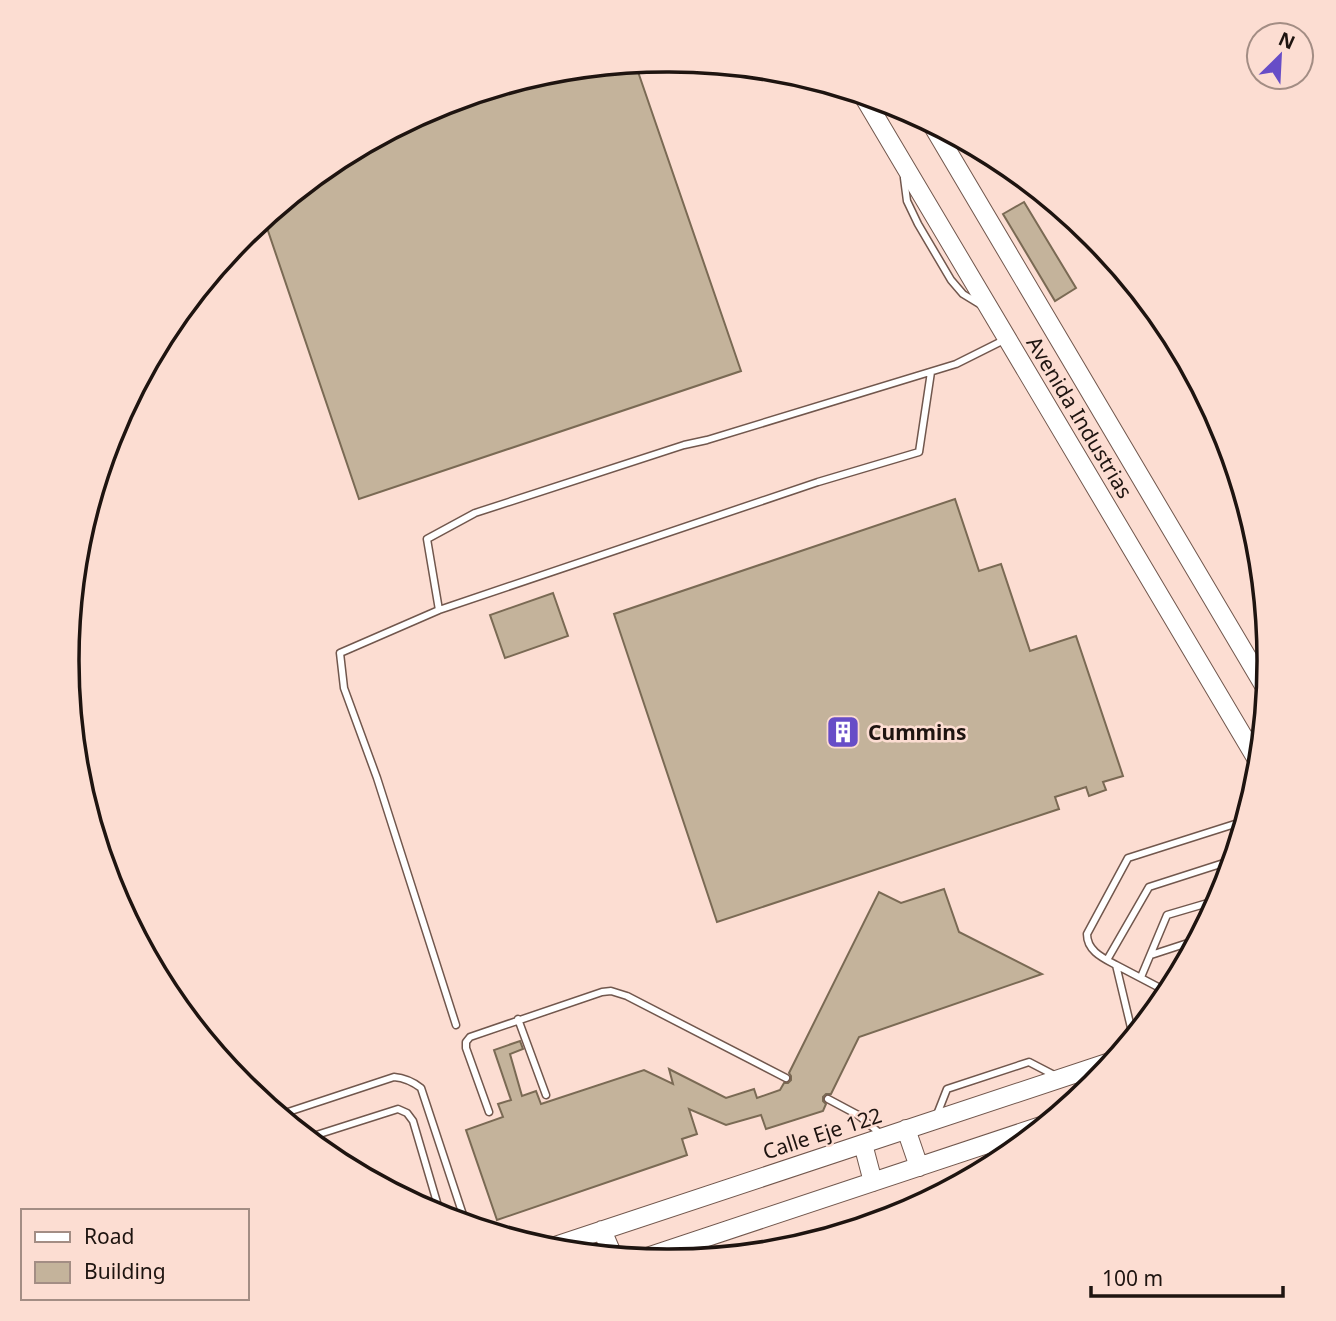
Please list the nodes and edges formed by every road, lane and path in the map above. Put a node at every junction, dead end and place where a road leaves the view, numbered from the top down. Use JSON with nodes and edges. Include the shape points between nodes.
{"nodes":[{"id":1,"x":870,"y":108,"type":"edge"},
{"id":2,"x":940,"y":139,"type":"edge"},
{"id":3,"x":1007,"y":339,"type":"junction"},
{"id":4,"x":931,"y":372,"type":"junction"},
{"id":5,"x":439,"y":610,"type":"junction"},
{"id":6,"x":1256,"y":674,"type":"edge"},
{"id":7,"x":1250,"y":748,"type":"edge"},
{"id":8,"x":1234,"y":824,"type":"edge"},
{"id":9,"x":1221,"y":864,"type":"edge"},
{"id":10,"x":1204,"y":904,"type":"edge"},
{"id":11,"x":1184,"y":944,"type":"edge"},
{"id":12,"x":1151,"y":955,"type":"junction"},
{"id":13,"x":1107,"y":960,"type":"junction"},
{"id":14,"x":1116,"y":965,"type":"junction"},
{"id":15,"x":1141,"y":977,"type":"junction"},
{"id":16,"x":1159,"y":987,"type":"edge"},
{"id":17,"x":518,"y":1019,"type":"junction"},
{"id":18,"x":456,"y":1025,"type":"dead end"},
{"id":19,"x":1130,"y":1025,"type":"edge"},
{"id":20,"x":1093,"y":1067,"type":"edge"},
{"id":21,"x":786,"y":1078,"type":"dead end"},
{"id":22,"x":1061,"y":1078,"type":"junction"},
{"id":23,"x":545,"y":1095,"type":"dead end"},
{"id":24,"x":828,"y":1099,"type":"dead end"},
{"id":25,"x":290,"y":1111,"type":"edge"},
{"id":26,"x":489,"y":1112,"type":"dead end"},
{"id":27,"x":935,"y":1120,"type":"junction"},
{"id":28,"x":906,"y":1129,"type":"junction"},
{"id":29,"x":319,"y":1134,"type":"edge"},
{"id":30,"x":1018,"y":1134,"type":"edge"},
{"id":31,"x":883,"y":1137,"type":"junction"},
{"id":32,"x":863,"y":1144,"type":"junction"},
{"id":33,"x":919,"y":1167,"type":"junction"},
{"id":34,"x":873,"y":1182,"type":"junction"},
{"id":35,"x":436,"y":1201,"type":"edge"},
{"id":36,"x":462,"y":1211,"type":"edge"},
{"id":37,"x":602,"y":1230,"type":"junction"},
{"id":38,"x":570,"y":1241,"type":"edge"},
{"id":39,"x":609,"y":1246,"type":"edge"},
{"id":40,"x":671,"y":1249,"type":"edge"}],
"edges":[{"from":1,"to":3,"type":"main road","name":"Avenida Industrias"},
{"from":2,"to":6,"type":"main road","name":"Avenida Industrias"},
{"from":3,"to":4,"type":"lane"},
{"from":3,"to":7,"type":"main road","name":"Avenida Industrias"},
{"from":4,"to":5,"type":"lane","via":[[919,453],[818,482]]},
{"from":4,"to":5,"type":"lane","via":[[475,513],[427,539]]},
{"from":5,"to":18,"type":"lane","via":[[340,653],[344,688]]},
{"from":8,"to":13,"type":"lane","via":[[1128,858],[1087,934],[1092,950]]},
{"from":9,"to":13,"type":"lane","via":[[1149,887]]},
{"from":10,"to":12,"type":"lane","via":[[1167,915]]},
{"from":11,"to":12,"type":"lane"},
{"from":12,"to":15,"type":"lane"},
{"from":13,"to":14,"type":"lane"},
{"from":14,"to":15,"type":"lane"},
{"from":14,"to":19,"type":"lane"},
{"from":15,"to":16,"type":"lane"},
{"from":17,"to":21,"type":"lane","via":[[602,992],[619,992]]},
{"from":17,"to":23,"type":"lane"},
{"from":17,"to":26,"type":"lane","via":[[477,1033],[466,1042]]},
{"from":20,"to":22,"type":"main road","name":"Calle Eje 122"},
{"from":22,"to":27,"type":"main road","name":"Calle Eje 122"},
{"from":22,"to":27,"type":"lane","via":[[1029,1062],[1017,1065],[947,1089]]},
{"from":24,"to":31,"type":"lane","via":[[858,1115]]},
{"from":25,"to":36,"type":"lane","via":[[394,1077],[414,1082],[421,1088]]},
{"from":27,"to":28,"type":"main road","name":"Calle Eje 122"},
{"from":28,"to":31,"type":"main road","name":"Calle Eje 122"},
{"from":28,"to":33,"type":"main road"},
{"from":29,"to":35,"type":"lane","via":[[398,1109],[407,1113]]},
{"from":30,"to":33,"type":"main road"},
{"from":31,"to":32,"type":"main road","name":"Calle Eje 122"},
{"from":32,"to":34,"type":"main road"},
{"from":32,"to":37,"type":"main road","name":"Calle Eje 122"},
{"from":33,"to":34,"type":"main road"},
{"from":34,"to":40,"type":"main road"},
{"from":37,"to":38,"type":"main road","name":"Calle Eje 122"},
{"from":37,"to":39,"type":"main road"}]}
